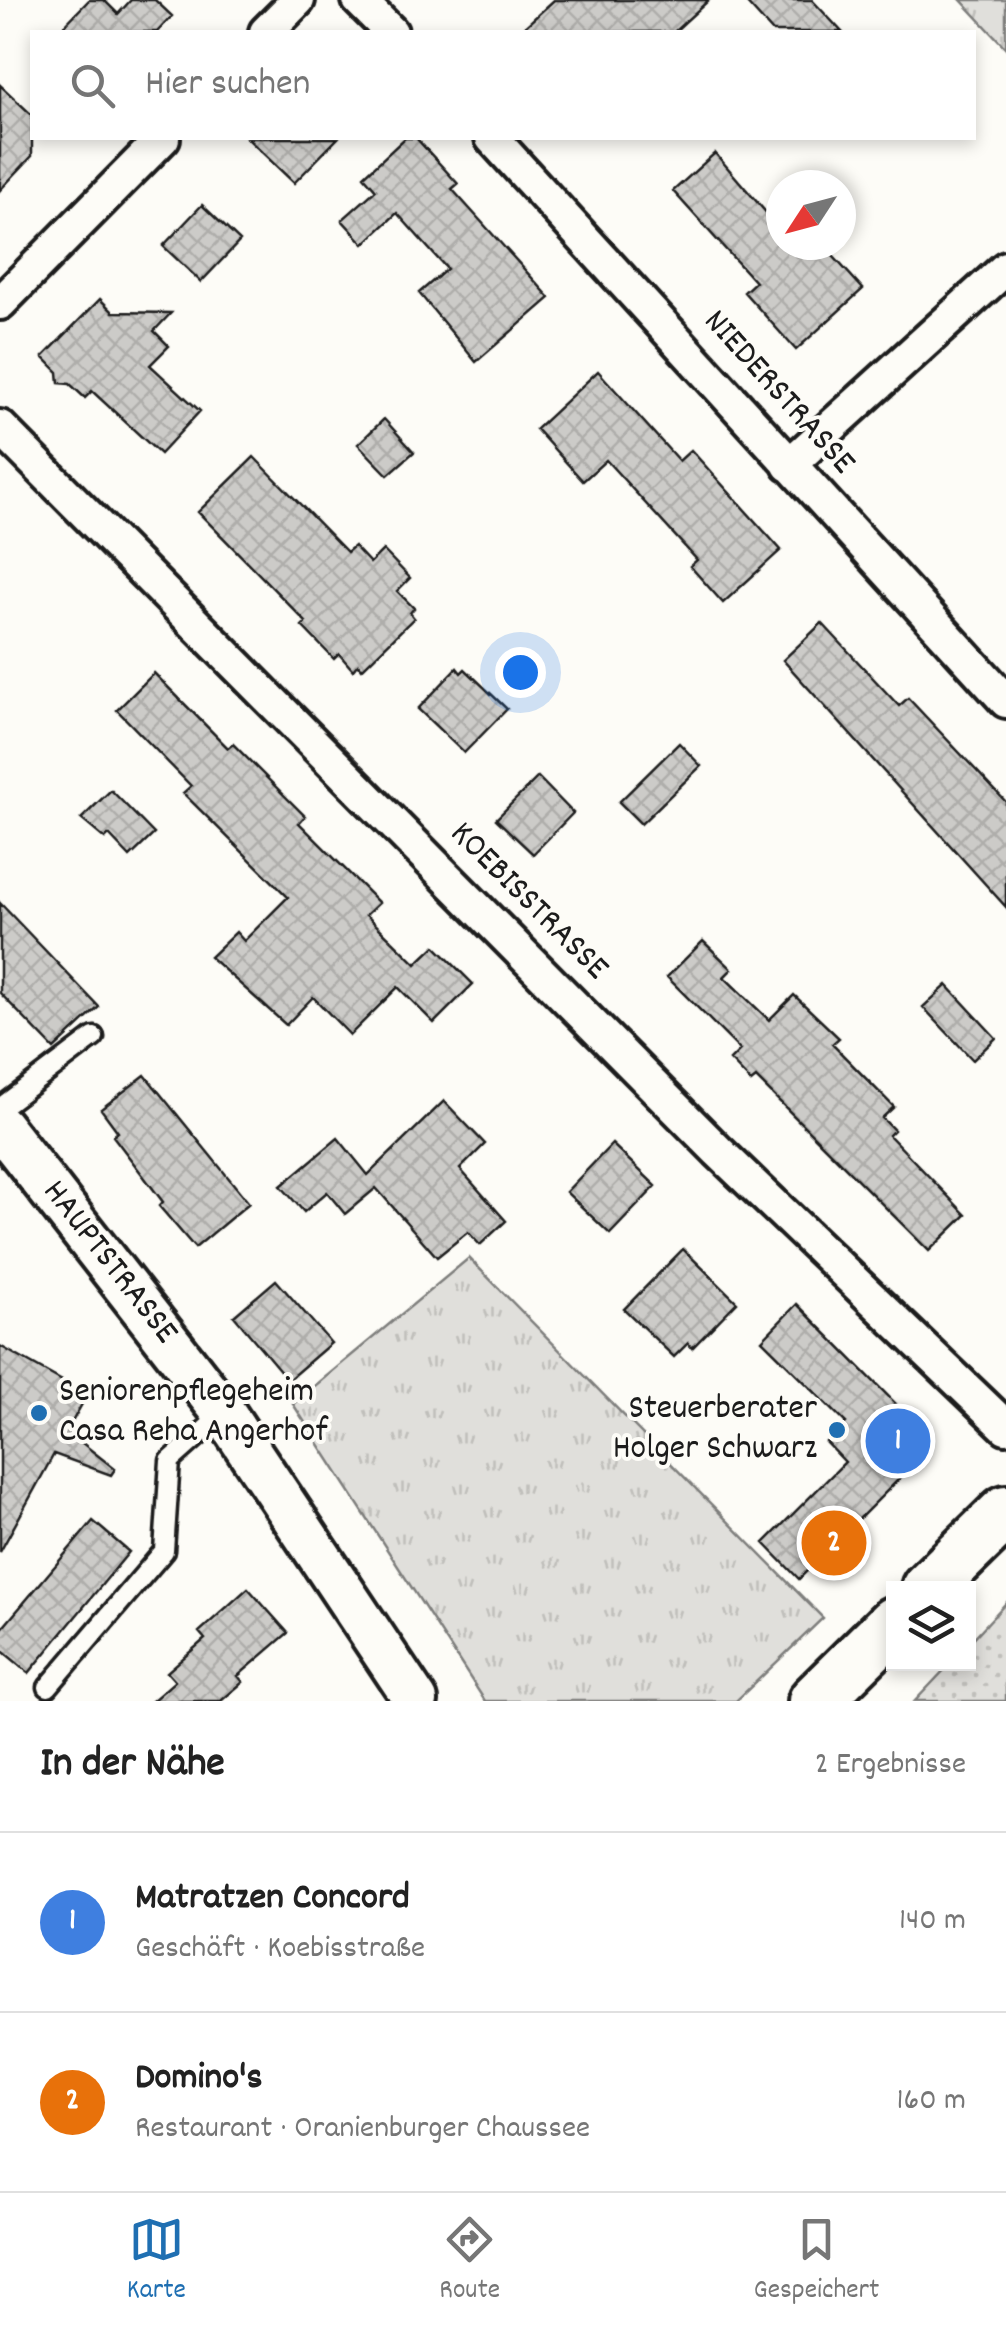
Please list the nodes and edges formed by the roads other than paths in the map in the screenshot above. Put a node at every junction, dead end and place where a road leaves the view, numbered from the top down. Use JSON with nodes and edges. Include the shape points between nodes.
{"nodes":[{"id":1,"x":298,"y":0,"type":"edge"},
{"id":2,"x":359,"y":0,"type":"edge"},
{"id":3,"x":268,"y":30,"type":"edge"},
{"id":4,"x":389,"y":30,"type":"edge"},
{"id":5,"x":161,"y":140,"type":"edge"},
{"id":6,"x":494,"y":140,"type":"edge"},
{"id":7,"x":1006,"y":268,"type":"edge"},
{"id":8,"x":0,"y":303,"type":"edge"},
{"id":9,"x":0,"y":427,"type":"edge"},
{"id":10,"x":789,"y":465,"type":"junction"},
{"id":11,"x":1006,"y":700,"type":"edge"},
{"id":12,"x":94,"y":1037,"type":"dead end"},
{"id":13,"x":0,"y":1108,"type":"edge"},
{"id":14,"x":0,"y":1126,"type":"edge"},
{"id":15,"x":224,"y":1413,"type":"junction"},
{"id":16,"x":1006,"y":1427,"type":"edge"},
{"id":17,"x":1006,"y":1512,"type":"edge"},
{"id":18,"x":935,"y":1581,"type":"edge"},
{"id":19,"x":886,"y":1631,"type":"edge"},
{"id":20,"x":48,"y":1687,"type":"dead end"},
{"id":21,"x":416,"y":1701,"type":"edge"},
{"id":22,"x":816,"y":1701,"type":"edge"}],
"edges":[{"from":1,"to":3,"type":"street"},
{"from":2,"to":4,"type":"street"},
{"from":5,"to":8,"type":"street"},
{"from":6,"to":10,"type":"street","name":"NIEDERSTRASSE"},
{"from":7,"to":10,"type":"street"},
{"from":9,"to":16,"type":"street","name":"KOEBISSTRASSE","via":[[718,1151]]},
{"from":10,"to":11,"type":"street","name":"NIEDERSTRASSE"},
{"from":12,"to":13,"type":"lane"},
{"from":14,"to":15,"type":"street","name":"HAUPTSTRASSE"},
{"from":15,"to":20,"type":"lane","via":[[170,1461],[164,1551]]},
{"from":15,"to":21,"type":"street","name":"HAUPTSTRASSE"},
{"from":17,"to":18,"type":"main road"},
{"from":19,"to":22,"type":"main road"}]}
